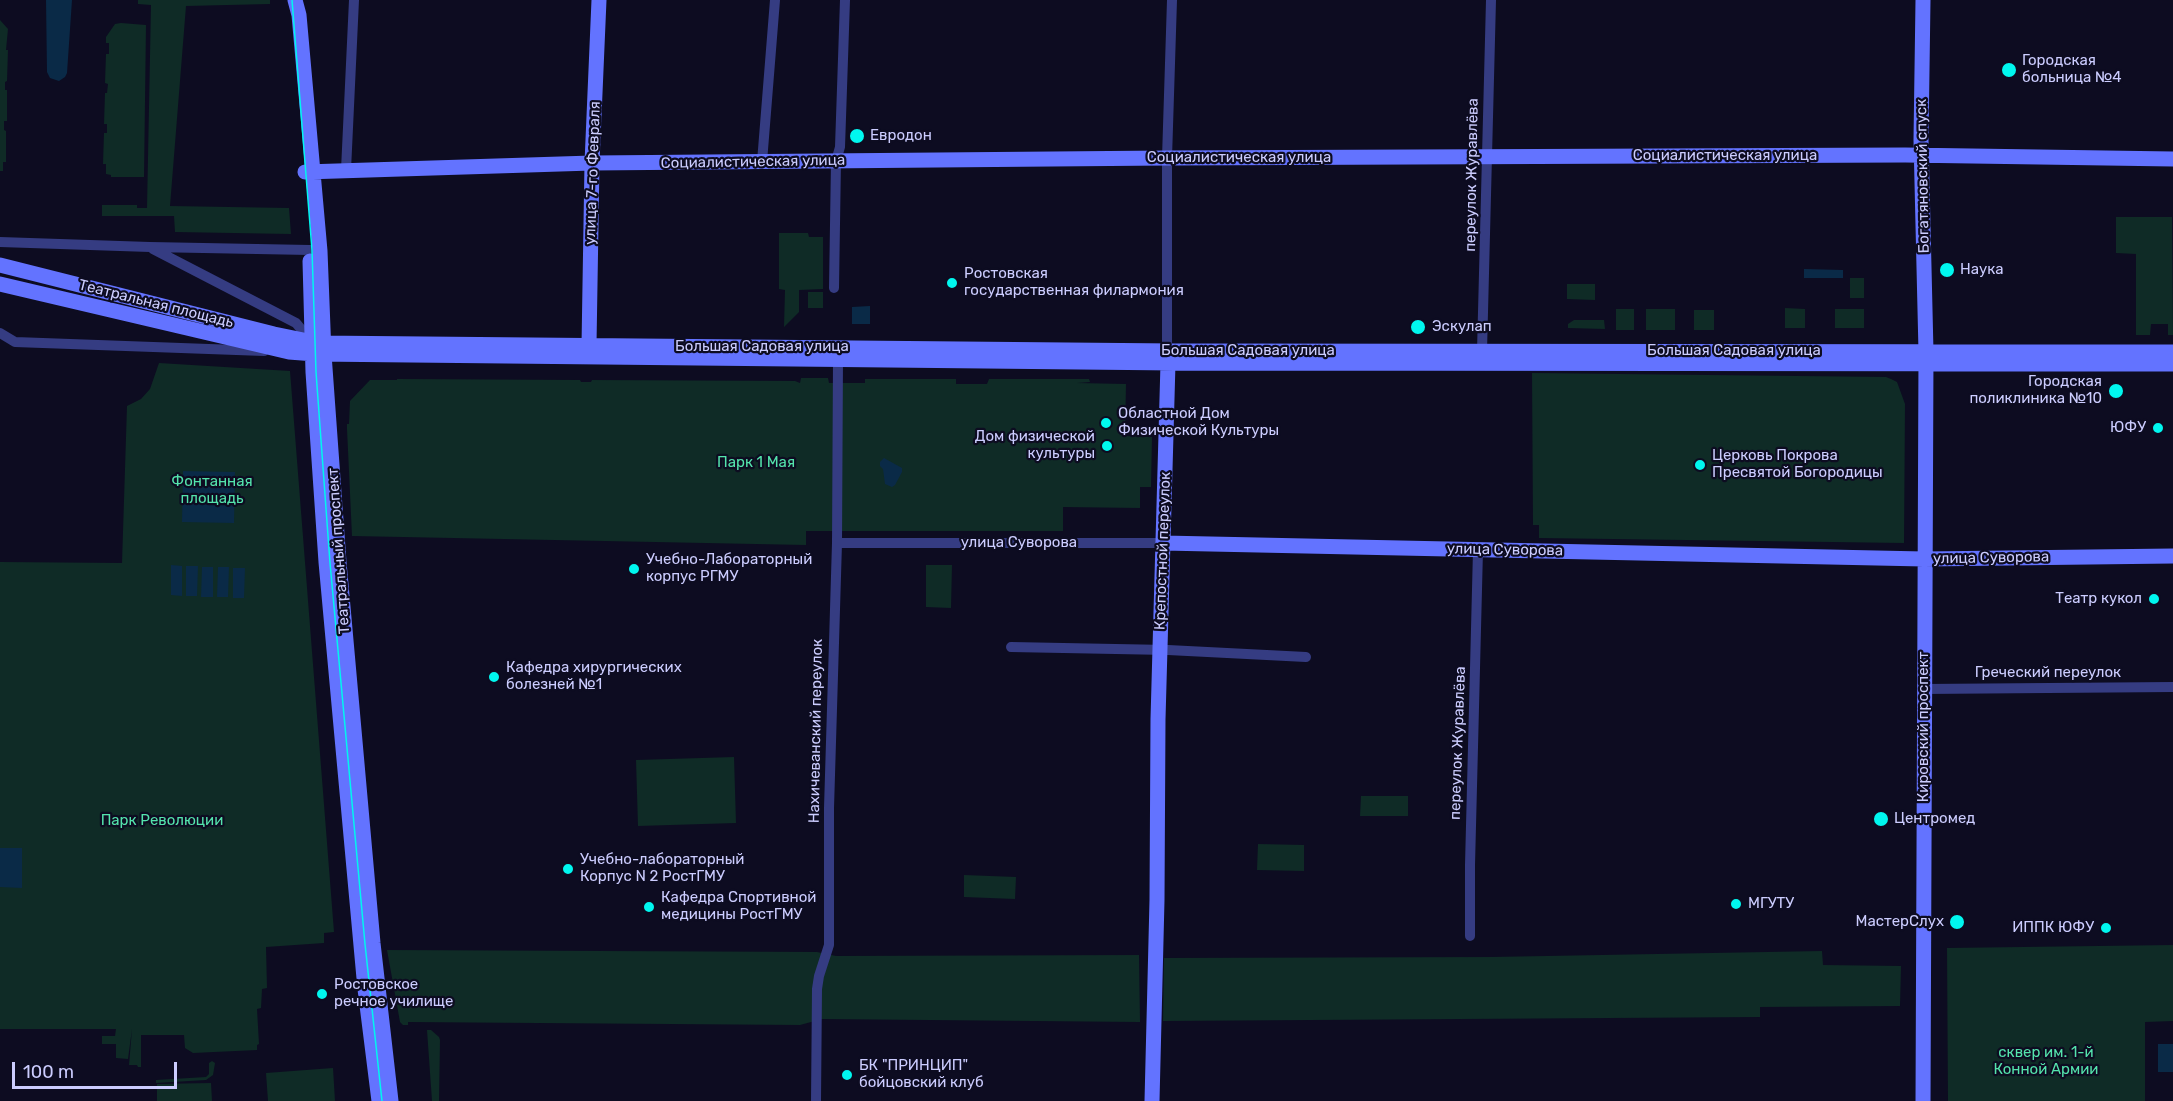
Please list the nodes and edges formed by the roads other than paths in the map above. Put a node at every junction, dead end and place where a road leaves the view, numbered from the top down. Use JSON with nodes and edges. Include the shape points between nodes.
{"nodes":[{"id":1,"x":294,"y":0,"type":"edge"},
{"id":2,"x":354,"y":0,"type":"edge"},
{"id":3,"x":599,"y":0,"type":"edge"},
{"id":4,"x":775,"y":0,"type":"edge"},
{"id":5,"x":845,"y":0,"type":"edge"},
{"id":6,"x":1172,"y":0,"type":"edge"},
{"id":7,"x":1491,"y":0,"type":"edge"},
{"id":8,"x":1923,"y":0,"type":"edge"},
{"id":9,"x":1922,"y":155,"type":"junction"},
{"id":10,"x":1488,"y":157,"type":"junction"},
{"id":11,"x":1167,"y":158,"type":"junction"},
{"id":12,"x":2173,"y":159,"type":"edge"},
{"id":13,"x":836,"y":161,"type":"junction"},
{"id":14,"x":762,"y":162,"type":"junction"},
{"id":15,"x":592,"y":163,"type":"junction"},
{"id":16,"x":346,"y":170,"type":"junction"},
{"id":17,"x":309,"y":171,"type":"junction"},
{"id":18,"x":0,"y":242,"type":"edge"},
{"id":19,"x":150,"y":247,"type":"junction"},
{"id":20,"x":310,"y":250,"type":"junction"},
{"id":21,"x":0,"y":265,"type":"edge"},
{"id":22,"x":0,"y":284,"type":"edge"},
{"id":23,"x":834,"y":288,"type":"dead end"},
{"id":24,"x":0,"y":333,"type":"edge"},
{"id":25,"x":589,"y":345,"type":"junction"},
{"id":26,"x":318,"y":348,"type":"junction"},
{"id":27,"x":1482,"y":351,"type":"junction"},
{"id":28,"x":289,"y":352,"type":"junction"},
{"id":29,"x":2173,"y":352,"type":"edge"},
{"id":30,"x":1167,"y":357,"type":"junction"},
{"id":31,"x":1926,"y":358,"type":"junction"},
{"id":32,"x":838,"y":359,"type":"junction"},
{"id":33,"x":2173,"y":364,"type":"edge"},
{"id":34,"x":837,"y":543,"type":"junction"},
{"id":35,"x":1163,"y":543,"type":"junction"},
{"id":36,"x":1478,"y":550,"type":"junction"},
{"id":37,"x":2173,"y":556,"type":"edge"},
{"id":38,"x":1924,"y":559,"type":"junction"},
{"id":39,"x":1011,"y":647,"type":"dead end"},
{"id":40,"x":1160,"y":649,"type":"junction"},
{"id":41,"x":1305,"y":657,"type":"dead end"},
{"id":42,"x":2173,"y":687,"type":"edge"},
{"id":43,"x":1923,"y":689,"type":"junction"},
{"id":44,"x":1470,"y":936,"type":"dead end"},
{"id":45,"x":379,"y":1101,"type":"edge"},
{"id":46,"x":391,"y":1101,"type":"edge"},
{"id":47,"x":816,"y":1101,"type":"edge"},
{"id":48,"x":1152,"y":1101,"type":"edge"},
{"id":49,"x":1923,"y":1101,"type":"edge"}],
"edges":[{"from":1,"to":17,"type":"main road","name":"Театральный проспект","via":[[299,15]]},
{"from":2,"to":16,"type":"street"},
{"from":3,"to":15,"type":"main road","name":"улица 7-го Февраля"},
{"from":4,"to":14,"type":"street"},
{"from":5,"to":13,"type":"street","via":[[840,147]]},
{"from":6,"to":11,"type":"street","name":"Крепостной переулок"},
{"from":7,"to":10,"type":"street","name":"переулок Журавлёва"},
{"from":8,"to":9,"type":"main road","name":"Богатяновский спуск"},
{"from":9,"to":10,"type":"main road","name":"Социалистическая улица"},
{"from":9,"to":12,"type":"main road","name":"Социалистическая улица"},
{"from":9,"to":31,"type":"main road","name":"Богатяновский спуск"},
{"from":10,"to":11,"type":"main road","name":"Социалистическая улица"},
{"from":10,"to":27,"type":"street","name":"переулок Журавлёва"},
{"from":11,"to":13,"type":"main road","name":"Социалистическая улица"},
{"from":11,"to":30,"type":"street","name":"Крепостной переулок"},
{"from":13,"to":14,"type":"main road","name":"Социалистическая улица"},
{"from":13,"to":23,"type":"street"},
{"from":14,"to":15,"type":"main road","name":"Социалистическая улица"},
{"from":15,"to":16,"type":"main road","name":"Социалистическая улица"},
{"from":15,"to":25,"type":"main road","name":"улица 7-го Февраля"},
{"from":16,"to":17,"type":"main road","name":"Социалистическая улица"},
{"from":17,"to":20,"type":"main road","name":"Театральный проспект"},
{"from":17,"to":26,"type":"main road","name":"Театральный проспект","via":[[320,251]]},
{"from":18,"to":19,"type":"street","name":"Театральная площадь"},
{"from":19,"to":20,"type":"street","name":"Театральная площадь"},
{"from":19,"to":26,"type":"street","name":"Театральная площадь","via":[[296,323]]},
{"from":20,"to":26,"type":"main road","name":"Театральный проспект"},
{"from":21,"to":26,"type":"main road","name":"Театральная площадь"},
{"from":22,"to":28,"type":"main road","name":"Театральная площадь"},
{"from":24,"to":28,"type":"street","name":"Театральная площадь","via":[[15,342]]},
{"from":25,"to":26,"type":"main road","name":"Большая Садовая улица"},
{"from":25,"to":30,"type":"main road","name":"Большая Садовая улица"},
{"from":26,"to":28,"type":"main road","name":"Театральная площадь"},
{"from":26,"to":32,"type":"main road","name":"Большая Садовая улица"},
{"from":26,"to":45,"type":"main road","name":"Театральный проспект","via":[[327,574]]},
{"from":26,"to":46,"type":"main road","name":"Театральный проспект","via":[[369,908]]},
{"from":27,"to":30,"type":"main road","name":"Большая Садовая улица"},
{"from":27,"to":31,"type":"main road","name":"Большая Садовая улица"},
{"from":29,"to":31,"type":"main road","name":"Большая Садовая улица"},
{"from":30,"to":31,"type":"main road","name":"Большая Садовая улица"},
{"from":30,"to":32,"type":"main road","name":"Большая Садовая улица"},
{"from":30,"to":35,"type":"main road","name":"Крепостной переулок"},
{"from":31,"to":33,"type":"main road","name":"Большая Садовая улица"},
{"from":31,"to":38,"type":"main road","name":"Кировский проспект"},
{"from":32,"to":34,"type":"street","name":"Нахичеванский переулок"},
{"from":34,"to":35,"type":"street","name":"улица Суворова"},
{"from":34,"to":47,"type":"street","name":"Нахичеванский переулок","via":[[829,945],[817,989]]},
{"from":35,"to":36,"type":"main road","name":"улица Суворова"},
{"from":35,"to":40,"type":"main road","name":"Крепостной переулок"},
{"from":36,"to":38,"type":"main road","name":"улица Суворова"},
{"from":36,"to":44,"type":"street","name":"переулок Журавлёва"},
{"from":37,"to":38,"type":"main road","name":"улица Суворова"},
{"from":38,"to":43,"type":"main road","name":"Кировский проспект"},
{"from":39,"to":40,"type":"street"},
{"from":40,"to":41,"type":"street"},
{"from":40,"to":48,"type":"main road","name":"Крепостной переулок"},
{"from":42,"to":43,"type":"street","name":"Греческий переулок"},
{"from":43,"to":49,"type":"main road","name":"Кировский проспект"}]}
